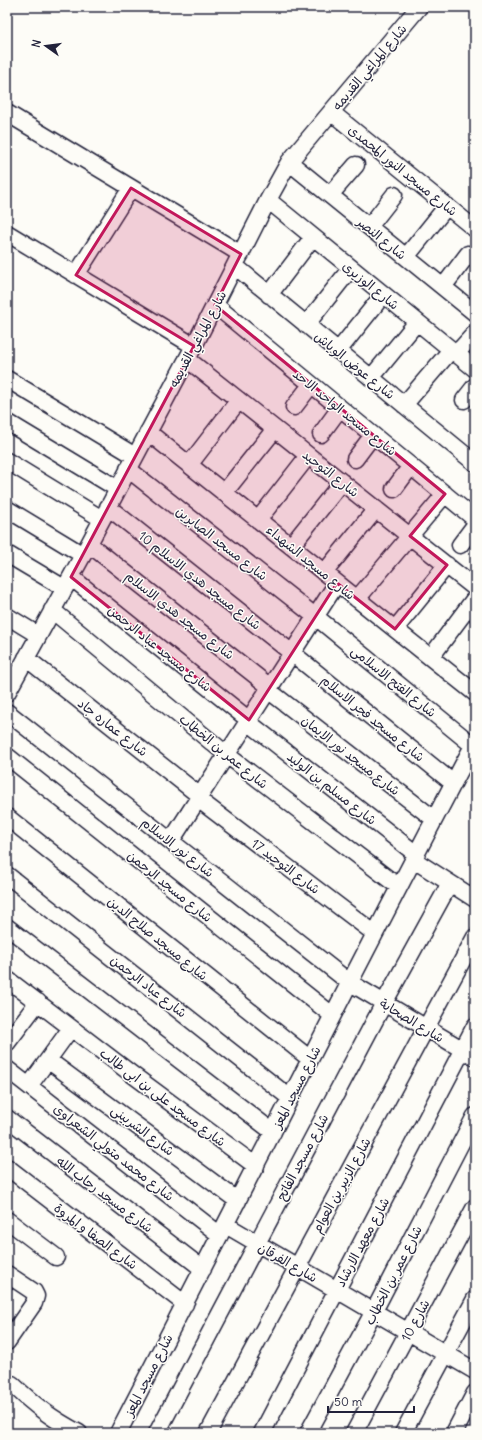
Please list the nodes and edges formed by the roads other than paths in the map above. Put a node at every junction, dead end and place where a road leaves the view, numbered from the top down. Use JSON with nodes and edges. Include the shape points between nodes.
{"nodes":[{"id":1,"x":419,"y":7,"type":"edge"},
{"id":2,"x":331,"y":112,"type":"junction"},
{"id":3,"x":7,"y":113,"type":"edge"},
{"id":4,"x":289,"y":162,"type":"junction"},
{"id":5,"x":356,"y":165,"type":"dead end"},
{"id":6,"x":131,"y":188,"type":"junction"},
{"id":7,"x":330,"y":195,"type":"junction"},
{"id":8,"x":394,"y":195,"type":"dead end"},
{"id":9,"x":268,"y":200,"type":"junction"},
{"id":10,"x":447,"y":206,"type":"junction"},
{"id":11,"x":369,"y":227,"type":"junction"},
{"id":12,"x":475,"y":229,"type":"edge"},
{"id":13,"x":7,"y":233,"type":"edge"},
{"id":14,"x":313,"y":237,"type":"junction"},
{"id":15,"x":468,"y":254,"type":"dead end"},
{"id":16,"x":406,"y":257,"type":"junction"},
{"id":17,"x":238,"y":260,"type":"junction"},
{"id":18,"x":351,"y":268,"type":"junction"},
{"id":19,"x":76,"y":275,"type":"junction"},
{"id":20,"x":443,"y":287,"type":"junction"},
{"id":21,"x":269,"y":295,"type":"junction"},
{"id":22,"x":383,"y":295,"type":"junction"},
{"id":23,"x":215,"y":305,"type":"junction"},
{"id":24,"x":475,"y":313,"type":"edge"},
{"id":25,"x":417,"y":322,"type":"junction"},
{"id":26,"x":306,"y":325,"type":"junction"},
{"id":27,"x":475,"y":333,"type":"edge"},
{"id":28,"x":338,"y":351,"type":"junction"},
{"id":29,"x":190,"y":352,"type":"junction"},
{"id":30,"x":454,"y":352,"type":"junction"},
{"id":31,"x":475,"y":369,"type":"edge"},
{"id":32,"x":371,"y":378,"type":"junction"},
{"id":33,"x":7,"y":379,"type":"edge"},
{"id":34,"x":311,"y":385,"type":"junction"},
{"id":35,"x":475,"y":386,"type":"edge"},
{"id":36,"x":239,"y":400,"type":"junction"},
{"id":37,"x":464,"y":400,"type":"dead end"},
{"id":38,"x":404,"y":405,"type":"junction"},
{"id":39,"x":294,"y":407,"type":"dead end"},
{"id":40,"x":340,"y":408,"type":"junction"},
{"id":41,"x":7,"y":422,"type":"edge"},
{"id":42,"x":275,"y":429,"type":"junction"},
{"id":43,"x":148,"y":432,"type":"junction"},
{"id":44,"x":322,"y":434,"type":"dead end"},
{"id":45,"x":373,"y":435,"type":"junction"},
{"id":46,"x":308,"y":456,"type":"junction"},
{"id":47,"x":356,"y":460,"type":"dead end"},
{"id":48,"x":7,"y":461,"type":"edge"},
{"id":49,"x":132,"y":463,"type":"junction"},
{"id":50,"x":475,"y":463,"type":"edge"},
{"id":51,"x":189,"y":465,"type":"junction"},
{"id":52,"x":410,"y":466,"type":"junction"},
{"id":53,"x":342,"y":482,"type":"junction"},
{"id":54,"x":118,"y":489,"type":"junction"},
{"id":55,"x":394,"y":489,"type":"dead end"},
{"id":56,"x":224,"y":493,"type":"junction"},
{"id":57,"x":445,"y":494,"type":"junction"},
{"id":58,"x":7,"y":509,"type":"edge"},
{"id":59,"x":376,"y":509,"type":"junction"},
{"id":60,"x":105,"y":513,"type":"junction"},
{"id":61,"x":475,"y":518,"type":"edge"},
{"id":62,"x":258,"y":520,"type":"junction"},
{"id":63,"x":475,"y":525,"type":"edge"},
{"id":64,"x":410,"y":536,"type":"junction"},
{"id":65,"x":460,"y":545,"type":"dead end"},
{"id":66,"x":291,"y":546,"type":"junction"},
{"id":67,"x":86,"y":550,"type":"junction"},
{"id":68,"x":7,"y":554,"type":"edge"},
{"id":69,"x":447,"y":565,"type":"junction"},
{"id":70,"x":324,"y":573,"type":"junction"},
{"id":71,"x":68,"y":583,"type":"junction"},
{"id":72,"x":337,"y":583,"type":"junction"},
{"id":73,"x":475,"y":588,"type":"edge"},
{"id":74,"x":475,"y":598,"type":"edge"},
{"id":75,"x":357,"y":599,"type":"junction"},
{"id":76,"x":52,"y":610,"type":"junction"},
{"id":77,"x":7,"y":616,"type":"edge"},
{"id":78,"x":316,"y":617,"type":"junction"},
{"id":79,"x":395,"y":629,"type":"junction"},
{"id":80,"x":38,"y":635,"type":"junction"},
{"id":81,"x":292,"y":653,"type":"junction"},
{"id":82,"x":431,"y":657,"type":"junction"},
{"id":83,"x":26,"y":658,"type":"junction"},
{"id":84,"x":10,"y":682,"type":"edge"},
{"id":85,"x":269,"y":688,"type":"junction"},
{"id":86,"x":475,"y":693,"type":"edge"},
{"id":87,"x":7,"y":712,"type":"edge"},
{"id":88,"x":249,"y":721,"type":"junction"},
{"id":89,"x":474,"y":745,"type":"edge"},
{"id":90,"x":227,"y":755,"type":"junction"},
{"id":91,"x":7,"y":756,"type":"edge"},
{"id":92,"x":453,"y":783,"type":"junction"},
{"id":93,"x":199,"y":798,"type":"junction"},
{"id":94,"x":7,"y":817,"type":"edge"},
{"id":95,"x":434,"y":819,"type":"junction"},
{"id":96,"x":171,"y":841,"type":"junction"},
{"id":97,"x":415,"y":857,"type":"junction"},
{"id":98,"x":7,"y":875,"type":"edge"},
{"id":99,"x":450,"y":883,"type":"junction"},
{"id":100,"x":399,"y":887,"type":"junction"},
{"id":101,"x":475,"y":899,"type":"edge"},
{"id":102,"x":7,"y":927,"type":"edge"},
{"id":103,"x":374,"y":933,"type":"junction"},
{"id":104,"x":475,"y":937,"type":"edge"},
{"id":105,"x":8,"y":982,"type":"edge"},
{"id":106,"x":349,"y":982,"type":"junction"},
{"id":107,"x":38,"y":1002,"type":"junction"},
{"id":108,"x":384,"y":1003,"type":"junction"},
{"id":109,"x":332,"y":1015,"type":"junction"},
{"id":110,"x":475,"y":1026,"type":"edge"},
{"id":111,"x":71,"y":1028,"type":"junction"},
{"id":112,"x":426,"y":1028,"type":"junction"},
{"id":113,"x":7,"y":1043,"type":"edge"},
{"id":114,"x":469,"y":1054,"type":"edge"},
{"id":115,"x":310,"y":1059,"type":"junction"},
{"id":116,"x":48,"y":1060,"type":"junction"},
{"id":117,"x":7,"y":1069,"type":"edge"},
{"id":118,"x":28,"y":1086,"type":"junction"},
{"id":119,"x":290,"y":1098,"type":"junction"},
{"id":120,"x":475,"y":1116,"type":"edge"},
{"id":121,"x":7,"y":1118,"type":"edge"},
{"id":122,"x":273,"y":1132,"type":"junction"},
{"id":123,"x":256,"y":1166,"type":"junction"},
{"id":124,"x":7,"y":1167,"type":"edge"},
{"id":125,"x":238,"y":1201,"type":"junction"},
{"id":126,"x":475,"y":1207,"type":"edge"},
{"id":127,"x":7,"y":1220,"type":"edge"},
{"id":128,"x":223,"y":1230,"type":"junction"},
{"id":129,"x":257,"y":1243,"type":"junction"},
{"id":130,"x":56,"y":1257,"type":"dead end"},
{"id":131,"x":296,"y":1266,"type":"junction"},
{"id":132,"x":203,"y":1269,"type":"junction"},
{"id":133,"x":7,"y":1274,"type":"edge"},
{"id":134,"x":337,"y":1290,"type":"junction"},
{"id":135,"x":475,"y":1299,"type":"edge"},
{"id":136,"x":185,"y":1304,"type":"junction"},
{"id":137,"x":374,"y":1312,"type":"junction"},
{"id":138,"x":409,"y":1332,"type":"junction"},
{"id":139,"x":7,"y":1342,"type":"edge"},
{"id":140,"x":446,"y":1354,"type":"junction"},
{"id":141,"x":475,"y":1371,"type":"edge"},
{"id":142,"x":12,"y":1384,"type":"dead end"},
{"id":143,"x":475,"y":1393,"type":"edge"},
{"id":144,"x":79,"y":1433,"type":"edge"},
{"id":145,"x":118,"y":1433,"type":"edge"},
{"id":146,"x":157,"y":1433,"type":"edge"},
{"id":147,"x":208,"y":1433,"type":"edge"},
{"id":148,"x":262,"y":1433,"type":"edge"},
{"id":149,"x":308,"y":1433,"type":"edge"},
{"id":150,"x":354,"y":1433,"type":"edge"},
{"id":151,"x":404,"y":1433,"type":"edge"},
{"id":152,"x":454,"y":1433,"type":"edge"}],
"edges":[{"from":1,"to":2,"type":"street","name":"شارع المراغي القديمه"},
{"from":2,"to":4,"type":"street","name":"شارع المراغي القديمه"},
{"from":2,"to":10,"type":"street","name":"شارع مسجد النور المحمدى"},
{"from":3,"to":6,"type":"street","name":"شارع عوض الوياش"},
{"from":4,"to":7,"type":"street","name":"شارع النصر"},
{"from":4,"to":9,"type":"street","name":"شارع المراغي القديمه"},
{"from":5,"to":7,"type":"street"},
{"from":6,"to":17,"type":"street","name":"شارع عوض الوياش"},
{"from":6,"to":19,"type":"street"},
{"from":7,"to":11,"type":"street","name":"شارع النصر"},
{"from":8,"to":11,"type":"street"},
{"from":9,"to":14,"type":"street","name":"شارع الوزيرى"},
{"from":9,"to":17,"type":"street","name":"شارع المراغي القديمه"},
{"from":10,"to":12,"type":"street","name":"شارع مسجد النور المحمدى"},
{"from":10,"to":16,"type":"street"},
{"from":11,"to":16,"type":"street","name":"شارع النصر"},
{"from":13,"to":19,"type":"street","name":"شارع التوحيد"},
{"from":14,"to":18,"type":"street","name":"شارع الوزيرى"},
{"from":14,"to":21,"type":"street"},
{"from":15,"to":20,"type":"street"},
{"from":16,"to":20,"type":"street","name":"شارع النصر"},
{"from":17,"to":21,"type":"street","name":"شارع عوض الوياش"},
{"from":17,"to":23,"type":"street","name":"شارع المراغي القديمه"},
{"from":18,"to":22,"type":"street","name":"شارع الوزيرى"},
{"from":18,"to":26,"type":"street"},
{"from":19,"to":29,"type":"street","name":"شارع التوحيد"},
{"from":20,"to":24,"type":"street","name":"شارع النصر"},
{"from":21,"to":26,"type":"street","name":"شارع عوض الوياش"},
{"from":22,"to":25,"type":"street","name":"شارع الوزيرى"},
{"from":22,"to":28,"type":"street"},
{"from":23,"to":29,"type":"street","name":"شارع المراغي القديمه"},
{"from":23,"to":34,"type":"street","name":"شارع مسجد الواحد الاحد"},
{"from":25,"to":30,"type":"street","name":"شارع الوزيرى"},
{"from":25,"to":32,"type":"street"},
{"from":26,"to":28,"type":"street","name":"شارع عوض الوياش"},
{"from":27,"to":30,"type":"street"},
{"from":28,"to":32,"type":"street","name":"شارع عوض الوياش"},
{"from":29,"to":36,"type":"street","name":"شارع التوحيد"},
{"from":29,"to":43,"type":"street","name":"شارع المراغي القديمه"},
{"from":30,"to":31,"type":"street","name":"شارع الوزيرى"},
{"from":30,"to":38,"type":"street"},
{"from":32,"to":38,"type":"street","name":"شارع عوض الوياش"},
{"from":33,"to":49,"type":"street","name":"شارع مسجد الصابرين"},
{"from":34,"to":39,"type":"street"},
{"from":34,"to":40,"type":"street","name":"شارع مسجد الواحد الاحد"},
{"from":35,"to":37,"type":"street"},
{"from":36,"to":42,"type":"street","name":"شارع التوحيد"},
{"from":36,"to":51,"type":"street"},
{"from":38,"to":50,"type":"street","name":"شارع عوض الوياش"},
{"from":40,"to":44,"type":"street"},
{"from":40,"to":45,"type":"street","name":"شارع مسجد الواحد الاحد"},
{"from":41,"to":54,"type":"street"},
{"from":42,"to":46,"type":"street","name":"شارع التوحيد"},
{"from":42,"to":56,"type":"street"},
{"from":43,"to":49,"type":"street","name":"شارع المراغي القديمه"},
{"from":43,"to":51,"type":"street","name":"شارع مسجد الشهداء"},
{"from":45,"to":47,"type":"street"},
{"from":45,"to":52,"type":"street","name":"شارع مسجد الواحد الاحد"},
{"from":46,"to":53,"type":"street","name":"شارع التوحيد"},
{"from":46,"to":62,"type":"street"},
{"from":48,"to":60,"type":"street","name":"شارع مسجد هدي الاسلام 10"},
{"from":49,"to":54,"type":"street","name":"شارع المراغي القديمه"},
{"from":49,"to":78,"type":"street","name":"شارع مسجد الصابرين"},
{"from":51,"to":56,"type":"street","name":"شارع مسجد الشهداء"},
{"from":52,"to":55,"type":"street"},
{"from":52,"to":57,"type":"street","name":"شارع مسجد الواحد الاحد"},
{"from":53,"to":59,"type":"street","name":"شارع التوحيد"},
{"from":53,"to":66,"type":"street"},
{"from":54,"to":60,"type":"street","name":"شارع المراغي القديمه"},
{"from":56,"to":62,"type":"street","name":"شارع مسجد الشهداء"},
{"from":57,"to":61,"type":"street","name":"شارع مسجد الواحد الاحد"},
{"from":57,"to":64,"type":"street"},
{"from":58,"to":67,"type":"street","name":"شارع مسجد هدي الاسلام"},
{"from":59,"to":64,"type":"street","name":"شارع التوحيد"},
{"from":59,"to":70,"type":"street"},
{"from":60,"to":67,"type":"street","name":"شارع المراغي القديمه"},
{"from":60,"to":81,"type":"street","name":"شارع مسجد هدي الاسلام 10"},
{"from":62,"to":66,"type":"street","name":"شارع مسجد الشهداء"},
{"from":63,"to":65,"type":"street"},
{"from":64,"to":69,"type":"street","name":"شارع التوحيد"},
{"from":64,"to":75,"type":"street"},
{"from":66,"to":70,"type":"street","name":"شارع مسجد الشهداء"},
{"from":67,"to":71,"type":"street","name":"شارع المراغي القديمه"},
{"from":67,"to":85,"type":"street","name":"شارع مسجد هدي الاسلام"},
{"from":68,"to":71,"type":"street","name":"شارع مسجد عباد الرحمن"},
{"from":69,"to":73,"type":"street","name":"شارع التوحيد"},
{"from":69,"to":79,"type":"street"},
{"from":70,"to":72,"type":"street","name":"شارع مسجد الشهداء"},
{"from":71,"to":76,"type":"street","name":"شارع المراغي القديمه"},
{"from":71,"to":88,"type":"street","name":"شارع مسجد عباد الرحمن"},
{"from":72,"to":75,"type":"street","name":"شارع مسجد الشهداء"},
{"from":72,"to":78,"type":"street"},
{"from":74,"to":82,"type":"street"},
{"from":75,"to":79,"type":"street","name":"شارع مسجد الشهداء"},
{"from":76,"to":80,"type":"street","name":"شارع المراغي القديمه"},
{"from":76,"to":90,"type":"street","name":"شارع عمر بن الخطاب"},
{"from":77,"to":80,"type":"street"},
{"from":78,"to":81,"type":"street"},
{"from":78,"to":89,"type":"street","name":"شارع الفتح الاسلامى"},
{"from":79,"to":82,"type":"street","name":"شارع مسجد الشهداء"},
{"from":80,"to":83,"type":"street","name":"شارع المراغي القديمه"},
{"from":81,"to":85,"type":"street"},
{"from":81,"to":92,"type":"street","name":"شارع مسجد فجر الاسلام"},
{"from":82,"to":86,"type":"street","name":"شارع مسجد الشهداء"},
{"from":83,"to":84,"type":"street","name":"شارع المراغي القديمه"},
{"from":83,"to":93,"type":"street","name":"شارع عماره جاد"},
{"from":85,"to":88,"type":"street"},
{"from":85,"to":95,"type":"street","name":"شارع مسجد نور الايمان"},
{"from":87,"to":96,"type":"street","name":"شارع نور الاسلام"},
{"from":88,"to":90,"type":"street"},
{"from":88,"to":97,"type":"street","name":"شارع مسلم بن الوليد"},
{"from":89,"to":92,"type":"street","name":"شارع مسجد المعز"},
{"from":90,"to":93,"type":"street"},
{"from":90,"to":100,"type":"street","name":"شارع عمر بن الخطاب"},
{"from":91,"to":109,"type":"street","name":"شارع مسجد الرحمن"},
{"from":92,"to":95,"type":"street","name":"شارع مسجد المعز"},
{"from":93,"to":96,"type":"street"},
{"from":93,"to":103,"type":"street","name":"شارع التوحيد 17"},
{"from":94,"to":115,"type":"street","name":"شارع مسجد صلاح الدين"},
{"from":95,"to":97,"type":"street","name":"شارع مسجد المعز"},
{"from":96,"to":106,"type":"street","name":"شارع نور الاسلام"},
{"from":97,"to":99,"type":"street","name":"شارع مسلم بن الوليد"},
{"from":97,"to":100,"type":"street","name":"شارع مسجد المعز"},
{"from":98,"to":119,"type":"street","name":"شارع عباد الرحمن"},
{"from":99,"to":101,"type":"street","name":"شارع مسلم بن الوليد"},
{"from":99,"to":108,"type":"street","name":"شارع مسجد الفاتح"},
{"from":100,"to":103,"type":"street","name":"شارع مسجد المعز"},
{"from":102,"to":122,"type":"street"},
{"from":103,"to":106,"type":"street","name":"شارع مسجد المعز"},
{"from":104,"to":112,"type":"street","name":"شارع الزبير بن العوام"},
{"from":105,"to":107,"type":"street","name":"شارع مسجد على بن ابى طالب"},
{"from":106,"to":108,"type":"street","name":"شارع الصحابة"},
{"from":106,"to":109,"type":"street","name":"شارع مسجد المعز"},
{"from":107,"to":111,"type":"street","name":"شارع مسجد على بن ابى طالب"},
{"from":107,"to":113,"type":"street"},
{"from":108,"to":112,"type":"street","name":"شارع الصحابة"},
{"from":108,"to":129,"type":"street","name":"شارع مسجد الفاتح"},
{"from":109,"to":115,"type":"street","name":"شارع مسجد المعز"},
{"from":110,"to":114,"type":"street","name":"شارع معهد الارشاد"},
{"from":111,"to":116,"type":"street"},
{"from":111,"to":123,"type":"street","name":"شارع مسجد على بن ابى طالب"},
{"from":112,"to":114,"type":"street","name":"شارع الصحابة"},
{"from":112,"to":131,"type":"street","name":"شارع الزبير بن العوام"},
{"from":114,"to":134,"type":"street","name":"شارع معهد الارشاد"},
{"from":115,"to":119,"type":"street","name":"شارع مسجد المعز"},
{"from":116,"to":118,"type":"street"},
{"from":116,"to":125,"type":"street","name":"شارع الشربينى"},
{"from":117,"to":118,"type":"street","name":"شارع محمد متولي الشعراوى"},
{"from":118,"to":128,"type":"street","name":"شارع محمد متولي الشعراوى"},
{"from":119,"to":122,"type":"street","name":"شارع مسجد المعز"},
{"from":120,"to":137,"type":"street","name":"شارع عمر بن الخطاب"},
{"from":121,"to":132,"type":"street","name":"شارع مسجد رحاب الله"},
{"from":122,"to":123,"type":"street","name":"شارع مسجد المعز"},
{"from":123,"to":125,"type":"street","name":"شارع مسجد المعز"},
{"from":124,"to":136,"type":"street","name":"شارع الصفا و المروة"},
{"from":125,"to":128,"type":"street","name":"شارع مسجد المعز"},
{"from":126,"to":138,"type":"street","name":"شارع 10"},
{"from":127,"to":130,"type":"street"},
{"from":128,"to":129,"type":"street","name":"شارع الفرقان"},
{"from":128,"to":132,"type":"street","name":"شارع مسجد المعز"},
{"from":129,"to":131,"type":"street","name":"شارع الفرقان"},
{"from":129,"to":146,"type":"street","name":"شارع مسجد الفاتح"},
{"from":131,"to":134,"type":"street","name":"شارع الفرقان"},
{"from":131,"to":147,"type":"street","name":"شارع الزبير بن العوام"},
{"from":132,"to":136,"type":"street","name":"شارع مسجد المعز"},
{"from":133,"to":139,"type":"street","via":[[36,1296],[36,1301]]},
{"from":134,"to":137,"type":"street","name":"شارع الفرقان"},
{"from":134,"to":148,"type":"street","name":"شارع معهد الارشاد"},
{"from":135,"to":140,"type":"street"},
{"from":136,"to":145,"type":"street","name":"شارع مسجد المعز"},
{"from":137,"to":138,"type":"street","name":"شارع الفرقان"},
{"from":137,"to":149,"type":"street","name":"شارع عمر بن الخطاب"},
{"from":138,"to":140,"type":"street","name":"شارع الفرقان"},
{"from":138,"to":150,"type":"street","name":"شارع 10"},
{"from":140,"to":141,"type":"street","name":"شارع الفرقان"},
{"from":140,"to":151,"type":"street"},
{"from":142,"to":144,"type":"street","via":[[33,1404]]},
{"from":143,"to":152,"type":"street"}]}
